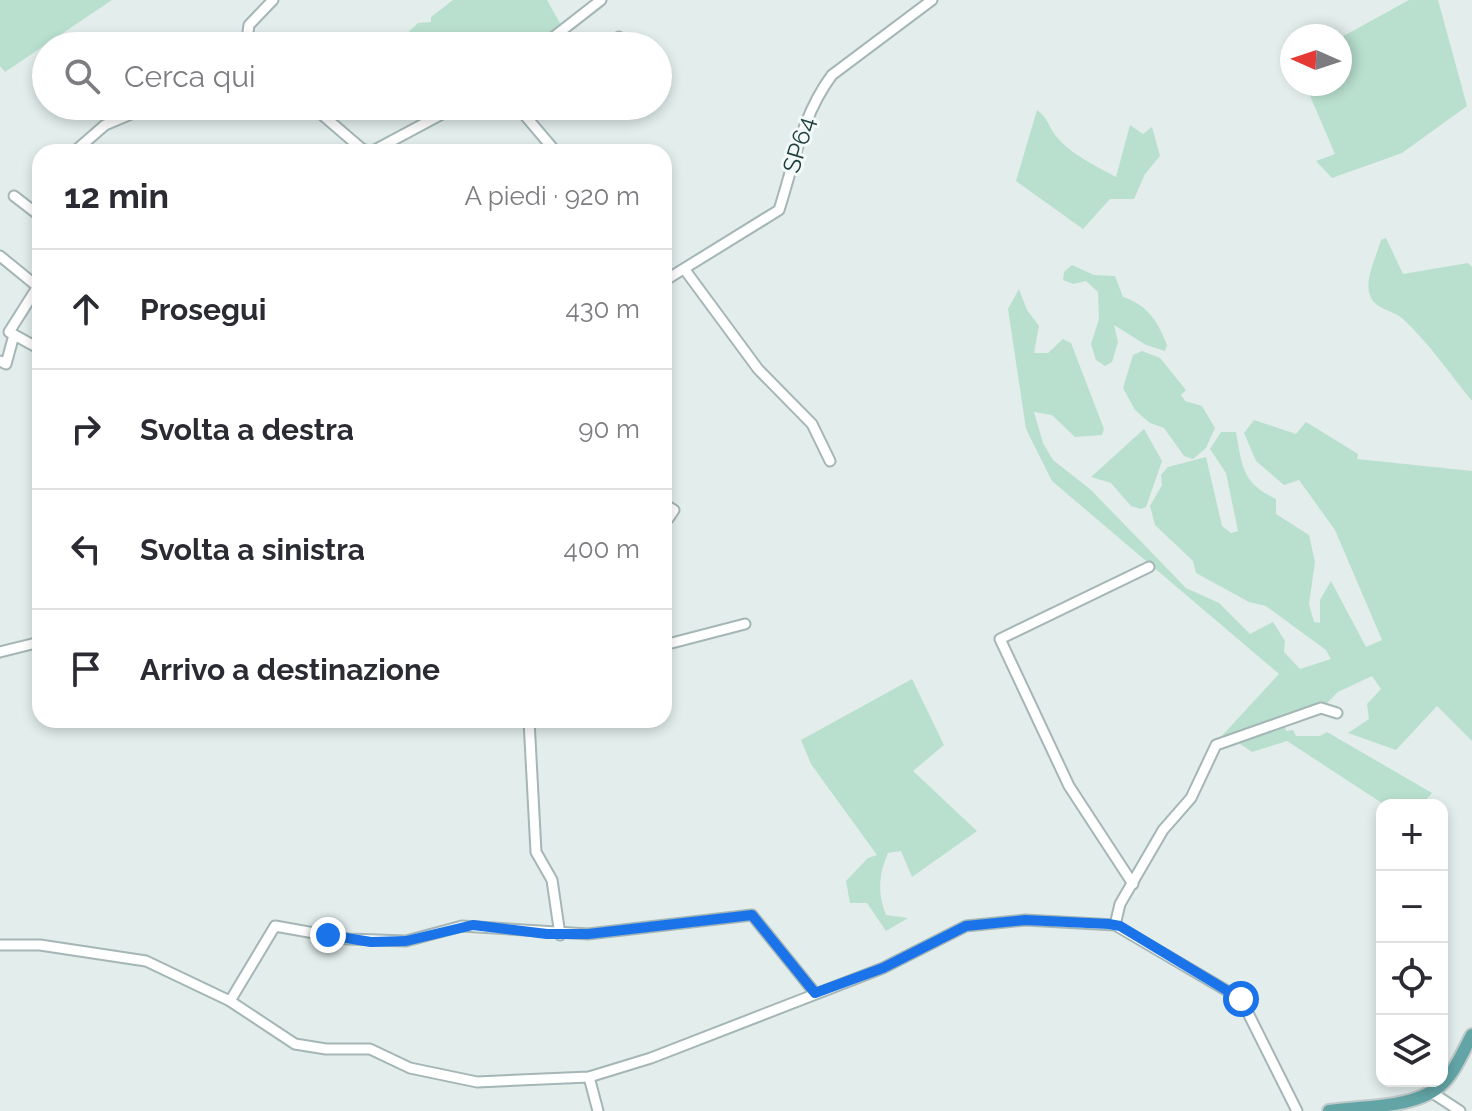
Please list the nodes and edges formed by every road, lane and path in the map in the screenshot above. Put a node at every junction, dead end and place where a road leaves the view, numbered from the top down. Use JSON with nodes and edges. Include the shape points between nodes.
{"nodes":[{"id":1,"x":273,"y":0,"type":"edge"},
{"id":2,"x":601,"y":0,"type":"edge"},
{"id":3,"x":932,"y":0,"type":"edge"},
{"id":4,"x":248,"y":32,"type":"edge"},
{"id":5,"x":560,"y":32,"type":"edge"},
{"id":6,"x":117,"y":120,"type":"edge"},
{"id":7,"x":328,"y":120,"type":"edge"},
{"id":8,"x":431,"y":120,"type":"edge"},
{"id":9,"x":529,"y":120,"type":"edge"},
{"id":10,"x":83,"y":144,"type":"edge"},
{"id":11,"x":356,"y":144,"type":"edge"},
{"id":12,"x":386,"y":144,"type":"edge"},
{"id":13,"x":549,"y":144,"type":"edge"},
{"id":14,"x":14,"y":196,"type":"dead end"},
{"id":15,"x":32,"y":210,"type":"edge"},
{"id":16,"x":0,"y":256,"type":"edge"},
{"id":17,"x":685,"y":270,"type":"junction"},
{"id":18,"x":672,"y":277,"type":"edge"},
{"id":19,"x":32,"y":280,"type":"edge"},
{"id":20,"x":32,"y":296,"type":"edge"},
{"id":21,"x":14,"y":335,"type":"junction"},
{"id":22,"x":32,"y":345,"type":"edge"},
{"id":23,"x":0,"y":361,"type":"edge"},
{"id":24,"x":830,"y":461,"type":"dead end"},
{"id":25,"x":1149,"y":567,"type":"dead end"},
{"id":26,"x":745,"y":624,"type":"dead end"},
{"id":27,"x":672,"y":643,"type":"edge"},
{"id":28,"x":32,"y":644,"type":"edge"},
{"id":29,"x":0,"y":652,"type":"edge"},
{"id":30,"x":1337,"y":713,"type":"dead end"},
{"id":31,"x":529,"y":728,"type":"edge"},
{"id":32,"x":1133,"y":884,"type":"junction"},
{"id":33,"x":1115,"y":925,"type":"junction"},
{"id":34,"x":560,"y":935,"type":"junction"},
{"id":35,"x":0,"y":945,"type":"edge"},
{"id":36,"x":815,"y":993,"type":"junction"},
{"id":37,"x":230,"y":1001,"type":"junction"},
{"id":38,"x":1472,"y":1035,"type":"edge"},
{"id":39,"x":589,"y":1077,"type":"junction"},
{"id":40,"x":1431,"y":1092,"type":"junction"},
{"id":41,"x":598,"y":1111,"type":"edge"},
{"id":42,"x":1297,"y":1111,"type":"edge"},
{"id":43,"x":1329,"y":1111,"type":"edge"},
{"id":44,"x":1460,"y":1111,"type":"edge"}],
"edges":[{"from":1,"to":4,"type":"street"},
{"from":2,"to":5,"type":"street"},
{"from":3,"to":17,"type":"street","name":"SP64","number":"SP64","via":[[822,88],[808,112],[779,210]]},
{"from":6,"to":10,"type":"street"},
{"from":7,"to":11,"type":"street"},
{"from":8,"to":12,"type":"street"},
{"from":9,"to":13,"type":"street"},
{"from":14,"to":15,"type":"street"},
{"from":16,"to":19,"type":"street"},
{"from":17,"to":18,"type":"street","name":"SP64","number":"SP64"},
{"from":17,"to":24,"type":"street","via":[[758,369],[812,424]]},
{"from":20,"to":21,"type":"street","via":[[9,332]]},
{"from":21,"to":22,"type":"street"},
{"from":21,"to":23,"type":"street","via":[[6,364]]},
{"from":25,"to":32,"type":"street","via":[[1000,639],[1069,786]]},
{"from":26,"to":27,"type":"street"},
{"from":28,"to":29,"type":"street"},
{"from":30,"to":32,"type":"street","via":[[1321,708],[1216,745],[1191,798],[1163,830]]},
{"from":31,"to":34,"type":"street","via":[[536,852],[552,880]]},
{"from":32,"to":33,"type":"street","via":[[1117,910]]},
{"from":33,"to":36,"type":"street","via":[[1025,920],[966,926],[883,968]]},
{"from":33,"to":42,"type":"street","via":[[1241,999]]},
{"from":34,"to":36,"type":"street","via":[[752,915]]},
{"from":34,"to":37,"type":"street","via":[[473,925],[421,939],[371,942],[275,926]]},
{"from":35,"to":37,"type":"street","via":[[40,945],[146,961]]},
{"from":36,"to":39,"type":"street"},
{"from":37,"to":39,"type":"street","via":[[295,1044],[370,1049],[435,1076],[477,1082]]},
{"from":38,"to":40,"type":"main road","via":[[1452,1072]]},
{"from":39,"to":41,"type":"street"},
{"from":40,"to":43,"type":"main road"},
{"from":40,"to":44,"type":"street"}]}
